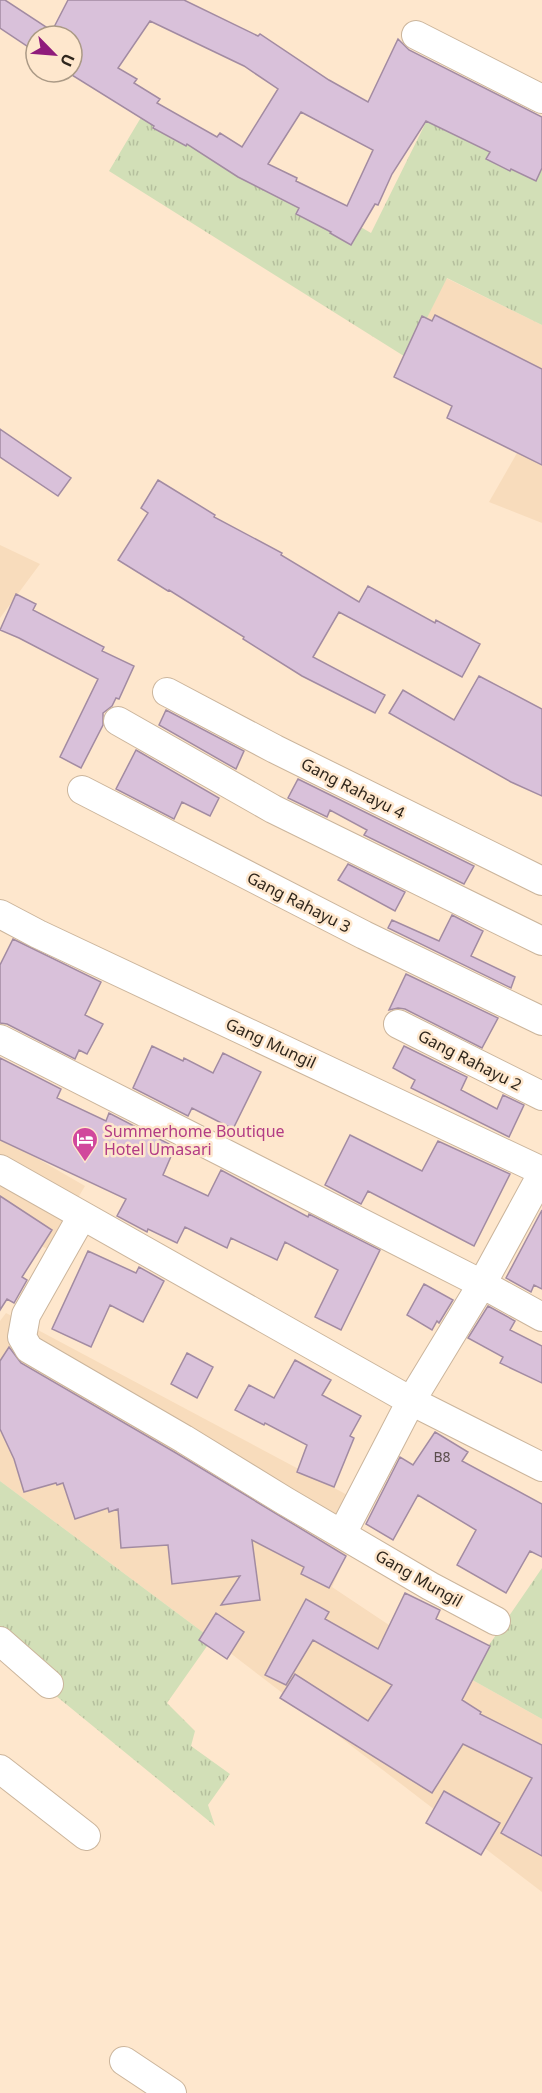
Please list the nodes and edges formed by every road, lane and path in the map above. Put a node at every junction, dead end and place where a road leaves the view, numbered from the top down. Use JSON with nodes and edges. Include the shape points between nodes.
{"nodes":[{"id":1,"x":416,"y":35,"type":"dead end"},
{"id":2,"x":542,"y":99,"type":"edge"},
{"id":3,"x":167,"y":692,"type":"dead end"},
{"id":4,"x":118,"y":721,"type":"dead end"},
{"id":5,"x":82,"y":790,"type":"dead end"},
{"id":6,"x":542,"y":881,"type":"edge"},
{"id":7,"x":0,"y":914,"type":"edge"},
{"id":8,"x":542,"y":941,"type":"edge"},
{"id":9,"x":530,"y":1015,"type":"edge"},
{"id":10,"x":398,"y":1024,"type":"dead end"},
{"id":11,"x":0,"y":1039,"type":"edge"},
{"id":12,"x":542,"y":1096,"type":"edge"},
{"id":13,"x":0,"y":1169,"type":"edge"},
{"id":14,"x":542,"y":1172,"type":"edge"},
{"id":15,"x":82,"y":1215,"type":"junction"},
{"id":16,"x":482,"y":1284,"type":"junction"},
{"id":17,"x":542,"y":1317,"type":"edge"},
{"id":18,"x":11,"y":1338,"type":"edge"},
{"id":19,"x":411,"y":1401,"type":"junction"},
{"id":20,"x":542,"y":1467,"type":"edge"},
{"id":21,"x":342,"y":1534,"type":"junction"},
{"id":22,"x":496,"y":1621,"type":"dead end"},
{"id":23,"x":0,"y":1641,"type":"edge"},
{"id":24,"x":49,"y":1684,"type":"dead end"},
{"id":25,"x":0,"y":1769,"type":"edge"},
{"id":26,"x":86,"y":1836,"type":"dead end"},
{"id":27,"x":124,"y":2061,"type":"dead end"},
{"id":28,"x":172,"y":2093,"type":"edge"}],
"edges":[{"from":1,"to":2,"type":"street"},
{"from":3,"to":6,"type":"street","name":"Gang Rahayu 4"},
{"from":4,"to":8,"type":"street","via":[[273,809]]},
{"from":5,"to":9,"type":"street","name":"Gang Rahayu 3","via":[[364,935]]},
{"from":7,"to":14,"type":"street","name":"Gang Mungil"},
{"from":10,"to":12,"type":"street","name":"Gang Rahayu 2"},
{"from":11,"to":16,"type":"street"},
{"from":13,"to":15,"type":"street"},
{"from":14,"to":16,"type":"street","name":"Gang Mungil"},
{"from":15,"to":18,"type":"street"},
{"from":15,"to":19,"type":"street"},
{"from":16,"to":17,"type":"street"},
{"from":16,"to":19,"type":"street","name":"Gang Mungil"},
{"from":18,"to":21,"type":"street","name":"Gang Mungil"},
{"from":19,"to":20,"type":"street"},
{"from":19,"to":21,"type":"street","name":"Gang Mungil"},
{"from":21,"to":22,"type":"street","name":"Gang Mungil"},
{"from":23,"to":24,"type":"street"},
{"from":25,"to":26,"type":"street"},
{"from":27,"to":28,"type":"street"}]}
